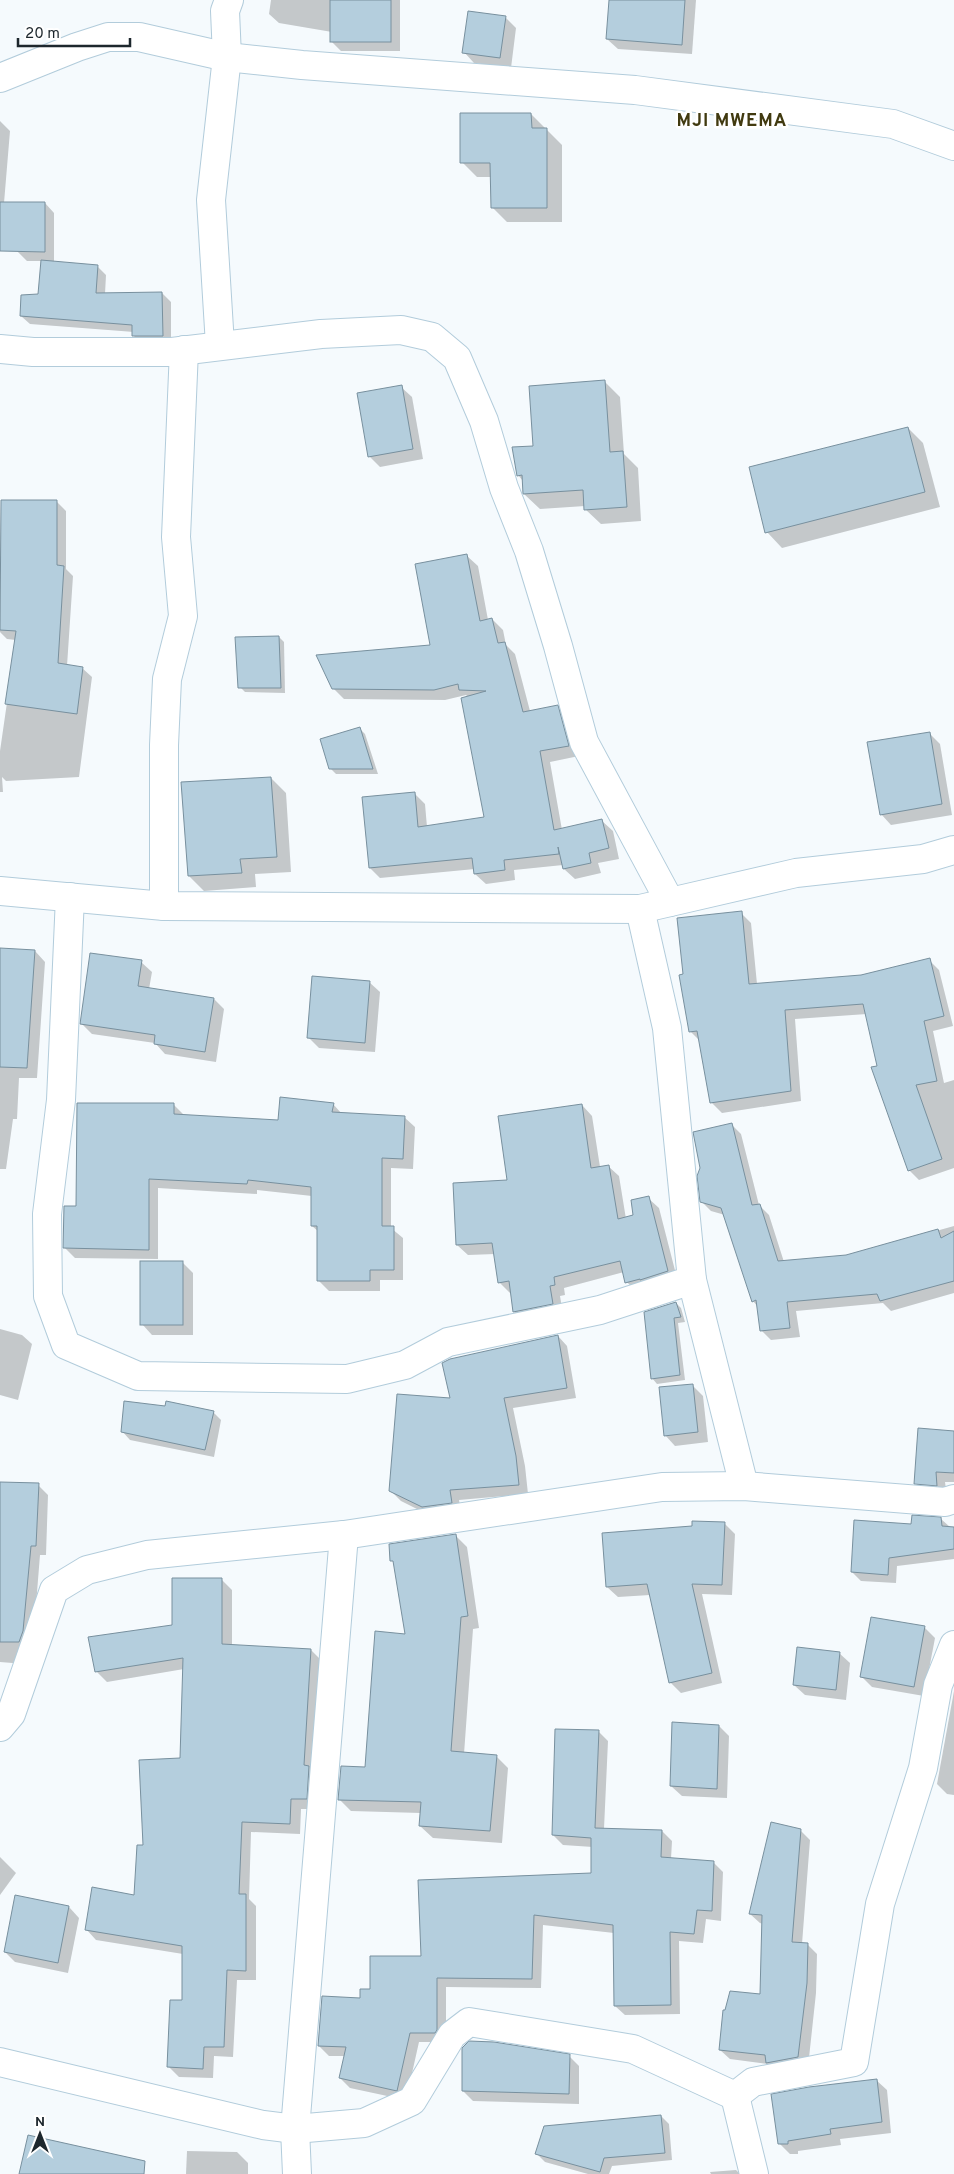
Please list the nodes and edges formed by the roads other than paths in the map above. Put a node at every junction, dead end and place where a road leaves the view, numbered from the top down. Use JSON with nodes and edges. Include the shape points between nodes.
{"nodes":[{"id":1,"x":229,"y":0,"type":"edge"},
{"id":2,"x":227,"y":56,"type":"junction"},
{"id":3,"x":0,"y":78,"type":"edge"},
{"id":4,"x":954,"y":146,"type":"edge"},
{"id":5,"x":220,"y":345,"type":"junction"},
{"id":6,"x":0,"y":349,"type":"edge"},
{"id":7,"x":184,"y":350,"type":"junction"},
{"id":8,"x":954,"y":850,"type":"edge"},
{"id":9,"x":0,"y":891,"type":"edge"},
{"id":10,"x":70,"y":897,"type":"junction"},
{"id":11,"x":670,"y":902,"type":"junction"},
{"id":12,"x":164,"y":906,"type":"junction"},
{"id":13,"x":640,"y":909,"type":"junction"},
{"id":14,"x":692,"y":1280,"type":"junction"},
{"id":15,"x":744,"y":1486,"type":"junction"},
{"id":16,"x":954,"y":1499,"type":"edge"},
{"id":17,"x":344,"y":1535,"type":"junction"},
{"id":18,"x":954,"y":1646,"type":"edge"},
{"id":19,"x":0,"y":1727,"type":"edge"},
{"id":20,"x":0,"y":2062,"type":"edge"},
{"id":21,"x":735,"y":2096,"type":"junction"},
{"id":22,"x":295,"y":2129,"type":"junction"},
{"id":23,"x":297,"y":2174,"type":"edge"},
{"id":24,"x":754,"y":2174,"type":"edge"}],
"edges":[{"from":1,"to":2,"type":"street","via":[[226,11]]},
{"from":2,"to":3,"type":"street","via":[[139,36],[108,37],[77,46]]},
{"from":2,"to":4,"type":"street","via":[[302,65],[635,90],[893,124]]},
{"from":2,"to":5,"type":"street","via":[[211,200]]},
{"from":5,"to":7,"type":"street"},
{"from":5,"to":11,"type":"street","via":[[321,334],[401,330],[432,337],[457,358],[484,421],[504,488],[528,550],[584,742]]},
{"from":6,"to":7,"type":"street","via":[[33,352]]},
{"from":7,"to":12,"type":"street","via":[[176,537],[183,616],[167,679]]},
{"from":8,"to":11,"type":"street","via":[[923,859],[796,872]]},
{"from":9,"to":10,"type":"street"},
{"from":10,"to":12,"type":"street"},
{"from":10,"to":14,"type":"street","via":[[61,1100],[47,1214],[48,1296],[66,1345],[138,1376],[347,1379],[405,1365],[448,1342],[600,1310]]},
{"from":11,"to":13,"type":"street"},
{"from":12,"to":13,"type":"street"},
{"from":13,"to":14,"type":"street","via":[[667,1028]]},
{"from":14,"to":15,"type":"street"},
{"from":15,"to":16,"type":"street","via":[[945,1502]]},
{"from":15,"to":17,"type":"street","via":[[662,1487]]},
{"from":17,"to":19,"type":"street","via":[[147,1555],[87,1570],[54,1590],[11,1714]]},
{"from":17,"to":22,"type":"street"},
{"from":18,"to":21,"type":"street","via":[[938,1685],[923,1768],[880,1904],[854,2062],[753,2082]]},
{"from":20,"to":22,"type":"street","via":[[263,2125]]},
{"from":21,"to":22,"type":"street","via":[[633,2049],[468,2022],[452,2035],[412,2101],[364,2122]]},
{"from":21,"to":24,"type":"street"},
{"from":22,"to":23,"type":"street"}]}
